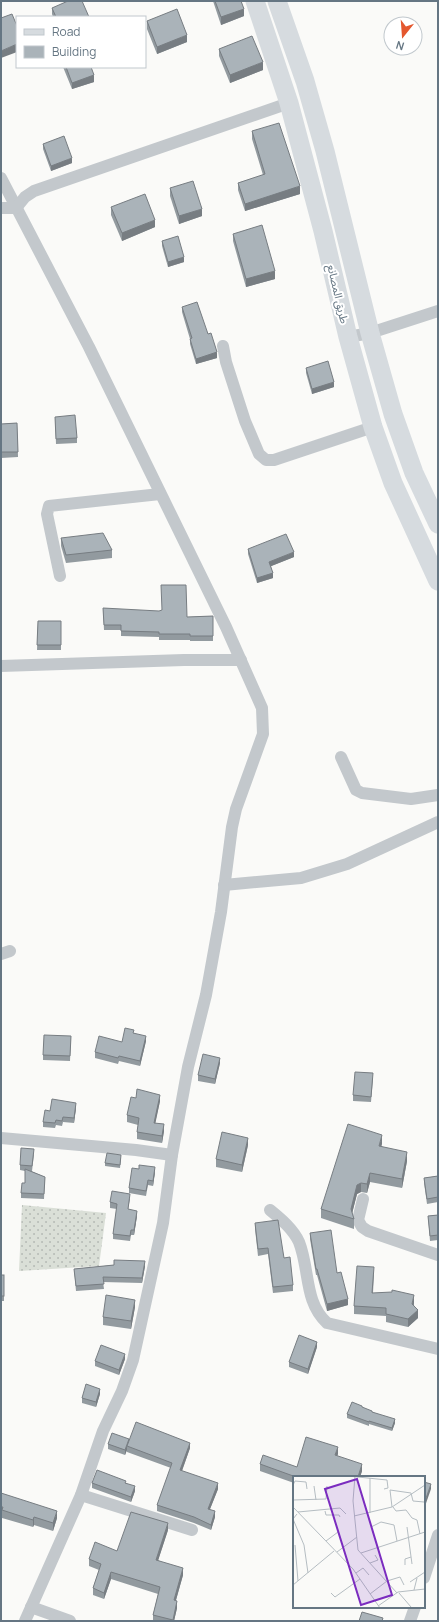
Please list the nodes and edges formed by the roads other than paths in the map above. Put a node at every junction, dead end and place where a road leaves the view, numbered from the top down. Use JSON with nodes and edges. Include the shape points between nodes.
{"nodes":[{"id":1,"x":255,"y":1,"type":"edge"},
{"id":2,"x":277,"y":1,"type":"edge"},
{"id":3,"x":289,"y":103,"type":"junction"},
{"id":4,"x":1,"y":178,"type":"edge"},
{"id":5,"x":1,"y":208,"type":"edge"},
{"id":6,"x":16,"y":208,"type":"junction"},
{"id":7,"x":438,"y":311,"type":"edge"},
{"id":8,"x":370,"y":333,"type":"junction"},
{"id":9,"x":348,"y":337,"type":"junction"},
{"id":10,"x":223,"y":346,"type":"dead end"},
{"id":11,"x":373,"y":427,"type":"junction"},
{"id":12,"x":160,"y":494,"type":"junction"},
{"id":13,"x":438,"y":524,"type":"edge"},
{"id":14,"x":60,"y":576,"type":"dead end"},
{"id":15,"x":438,"y":581,"type":"edge"},
{"id":16,"x":241,"y":660,"type":"junction"},
{"id":17,"x":1,"y":666,"type":"edge"},
{"id":18,"x":341,"y":757,"type":"dead end"},
{"id":19,"x":438,"y":795,"type":"edge"},
{"id":20,"x":438,"y":822,"type":"edge"},
{"id":21,"x":224,"y":885,"type":"junction"},
{"id":22,"x":1,"y":1138,"type":"edge"},
{"id":23,"x":172,"y":1156,"type":"junction"},
{"id":24,"x":363,"y":1199,"type":"dead end"},
{"id":25,"x":270,"y":1210,"type":"dead end"},
{"id":26,"x":438,"y":1255,"type":"edge"},
{"id":27,"x":438,"y":1349,"type":"edge"},
{"id":28,"x":80,"y":1495,"type":"junction"},
{"id":29,"x":192,"y":1530,"type":"dead end"},
{"id":30,"x":438,"y":1535,"type":"edge"},
{"id":31,"x":425,"y":1575,"type":"edge"},
{"id":32,"x":31,"y":1607,"type":"junction"},
{"id":33,"x":415,"y":1608,"type":"edge"},
{"id":34,"x":25,"y":1621,"type":"edge"},
{"id":35,"x":70,"y":1621,"type":"edge"},
{"id":36,"x":410,"y":1621,"type":"edge"}],
"edges":[{"from":1,"to":3,"type":"main road","name":"طريق المصانع"},
{"from":2,"to":8,"type":"main road","name":"طريق المصانع","via":[[305,81],[325,151]]},
{"from":3,"to":6,"type":"street","via":[[34,191]]},
{"from":3,"to":9,"type":"main road","name":"طريق المصانع"},
{"from":4,"to":6,"type":"street"},
{"from":5,"to":6,"type":"street"},
{"from":6,"to":12,"type":"street","via":[[89,347]]},
{"from":7,"to":8,"type":"street"},
{"from":8,"to":9,"type":"street"},
{"from":8,"to":13,"type":"main road","name":"طريق المصانع","via":[[393,414],[414,473]]},
{"from":9,"to":11,"type":"main road","name":"طريق المصانع"},
{"from":10,"to":11,"type":"street","via":[[245,421],[259,454],[266,460],[274,460]]},
{"from":11,"to":15,"type":"main road","name":"طريق المصانع","via":[[393,483]]},
{"from":12,"to":14,"type":"street","via":[[49,506],[47,514]]},
{"from":12,"to":16,"type":"street"},
{"from":16,"to":17,"type":"street"},
{"from":16,"to":21,"type":"street","via":[[262,708],[263,734],[236,809]]},
{"from":18,"to":19,"type":"street","via":[[356,790],[362,793],[410,799]]},
{"from":20,"to":21,"type":"street","via":[[347,864],[301,878]]},
{"from":21,"to":23,"type":"street","via":[[206,995],[188,1067]]},
{"from":22,"to":23,"type":"street","via":[[136,1150]]},
{"from":23,"to":28,"type":"street","via":[[163,1223],[133,1360]]},
{"from":24,"to":26,"type":"street","via":[[358,1220],[362,1227]]},
{"from":25,"to":27,"type":"street","via":[[285,1222],[298,1241],[313,1306],[327,1323]]},
{"from":28,"to":29,"type":"street"},
{"from":28,"to":32,"type":"street"},
{"from":30,"to":31,"type":"street"},
{"from":32,"to":34,"type":"street"},
{"from":32,"to":35,"type":"street"},
{"from":33,"to":36,"type":"street"}]}
